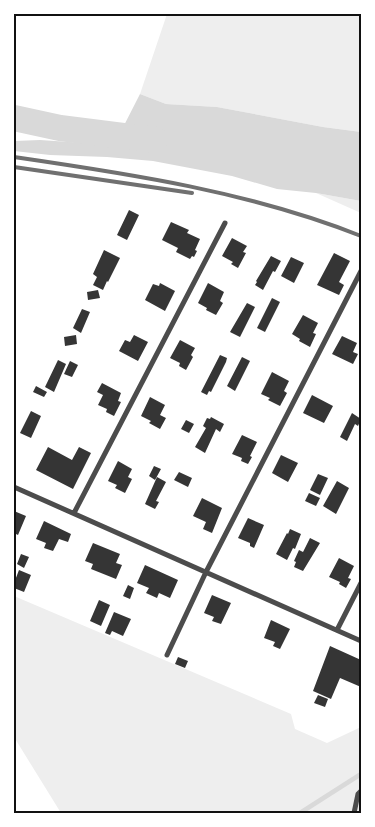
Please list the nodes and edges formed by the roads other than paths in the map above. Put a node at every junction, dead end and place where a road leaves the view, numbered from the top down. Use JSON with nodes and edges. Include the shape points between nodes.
{"nodes":[{"id":1,"x":225,"y":222,"type":"dead end"},
{"id":2,"x":361,"y":271,"type":"edge"},
{"id":3,"x":14,"y":487,"type":"edge"},
{"id":4,"x":74,"y":513,"type":"junction"},
{"id":5,"x":206,"y":572,"type":"junction"},
{"id":6,"x":361,"y":583,"type":"edge"},
{"id":7,"x":337,"y":630,"type":"junction"},
{"id":8,"x":361,"y":641,"type":"edge"},
{"id":9,"x":167,"y":654,"type":"dead end"},
{"id":10,"x":361,"y":791,"type":"edge"},
{"id":11,"x":354,"y":813,"type":"edge"}],
"edges":[{"from":1,"to":4,"type":"street"},
{"from":2,"to":5,"type":"street"},
{"from":3,"to":4,"type":"street"},
{"from":4,"to":5,"type":"street"},
{"from":5,"to":7,"type":"street"},
{"from":5,"to":9,"type":"street"},
{"from":6,"to":7,"type":"street"},
{"from":7,"to":8,"type":"street"},
{"from":10,"to":11,"type":"street"}]}
